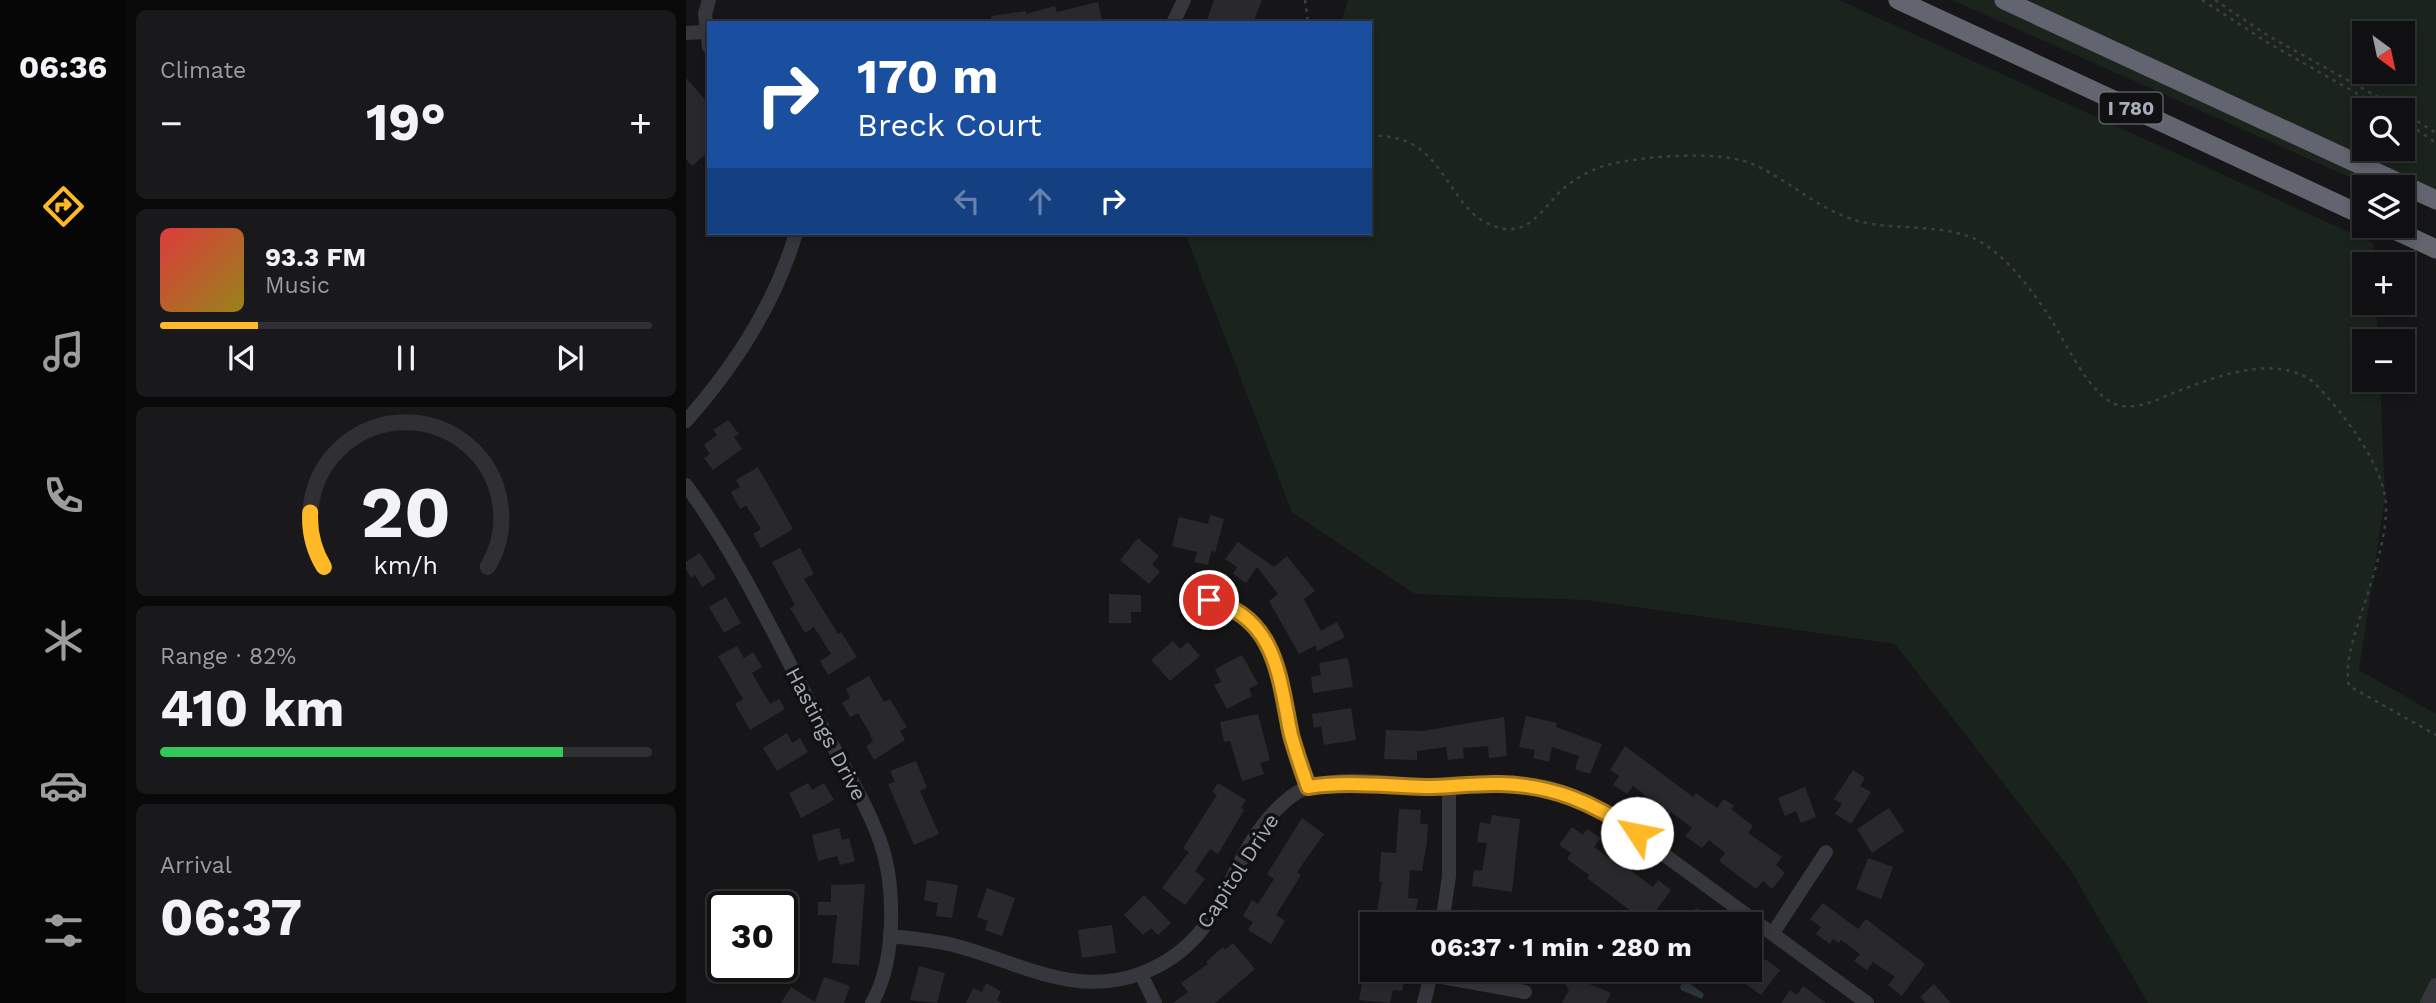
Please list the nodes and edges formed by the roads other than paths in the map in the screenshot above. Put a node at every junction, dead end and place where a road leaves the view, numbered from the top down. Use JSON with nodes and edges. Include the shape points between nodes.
{"nodes":[{"id":1,"x":709,"y":0,"type":"edge"},
{"id":2,"x":1184,"y":0,"type":"edge"},
{"id":3,"x":1898,"y":0,"type":"edge"},
{"id":4,"x":2004,"y":0,"type":"edge"},
{"id":5,"x":1174,"y":21,"type":"edge"},
{"id":6,"x":705,"y":32,"type":"junction"},
{"id":7,"x":686,"y":33,"type":"edge"},
{"id":8,"x":707,"y":40,"type":"edge"},
{"id":9,"x":2436,"y":200,"type":"edge"},
{"id":10,"x":2352,"y":210,"type":"edge"},
{"id":11,"x":795,"y":235,"type":"edge"},
{"id":12,"x":2412,"y":238,"type":"edge"},
{"id":13,"x":2413,"y":238,"type":"edge"},
{"id":14,"x":2436,"y":249,"type":"edge"},
{"id":15,"x":2436,"y":255,"type":"edge"},
{"id":16,"x":686,"y":421,"type":"edge"},
{"id":17,"x":686,"y":485,"type":"edge"},
{"id":18,"x":1189,"y":601,"type":"dead end"},
{"id":19,"x":1308,"y":787,"type":"junction"},
{"id":20,"x":1449,"y":787,"type":"junction"},
{"id":21,"x":1826,"y":852,"type":"dead end"},
{"id":22,"x":1444,"y":912,"type":"edge"},
{"id":23,"x":1773,"y":933,"type":"junction"},
{"id":24,"x":890,"y":936,"type":"junction"},
{"id":25,"x":1141,"y":974,"type":"junction"},
{"id":26,"x":1429,"y":982,"type":"edge"},
{"id":27,"x":1478,"y":982,"type":"edge"},
{"id":28,"x":2436,"y":985,"type":"edge"},
{"id":29,"x":1525,"y":992,"type":"dead end"},
{"id":30,"x":872,"y":1003,"type":"edge"},
{"id":31,"x":1155,"y":1003,"type":"edge"},
{"id":32,"x":1424,"y":1003,"type":"edge"},
{"id":33,"x":1867,"y":1003,"type":"edge"},
{"id":34,"x":2427,"y":1003,"type":"edge"}],
"edges":[{"from":1,"to":6,"type":"street"},
{"from":2,"to":5,"type":"street"},
{"from":3,"to":10,"type":"highway","number":"I 780"},
{"from":4,"to":9,"type":"highway","number":"I 780"},
{"from":6,"to":7,"type":"street"},
{"from":6,"to":8,"type":"street"},
{"from":11,"to":16,"type":"street","via":[[753,333]]},
{"from":12,"to":15,"type":"highway"},
{"from":13,"to":14,"type":"highway"},
{"from":17,"to":24,"type":"street","name":"Hastings Drive","via":[[761,609],[872,823],[891,892]]},
{"from":18,"to":19,"type":"street","via":[[1225,604],[1267,643],[1283,683],[1293,741]]},
{"from":19,"to":20,"type":"street","via":[[1339,783]]},
{"from":19,"to":25,"type":"street","name":"Capitol Drive","via":[[1276,811],[1258,835],[1206,926],[1184,949]]},
{"from":20,"to":22,"type":"street","via":[[1449,876]]},
{"from":20,"to":23,"type":"street","via":[[1499,784],[1574,796],[1637,833]]},
{"from":21,"to":23,"type":"street"},
{"from":23,"to":33,"type":"street"},
{"from":24,"to":25,"type":"street","name":"Capitol Drive","via":[[952,944],[1056,980],[1085,983]]},
{"from":24,"to":30,"type":"street","name":"Hastings Drive"},
{"from":25,"to":31,"type":"street"},
{"from":26,"to":32,"type":"street"},
{"from":27,"to":29,"type":"street"},
{"from":28,"to":34,"type":"street"}]}
